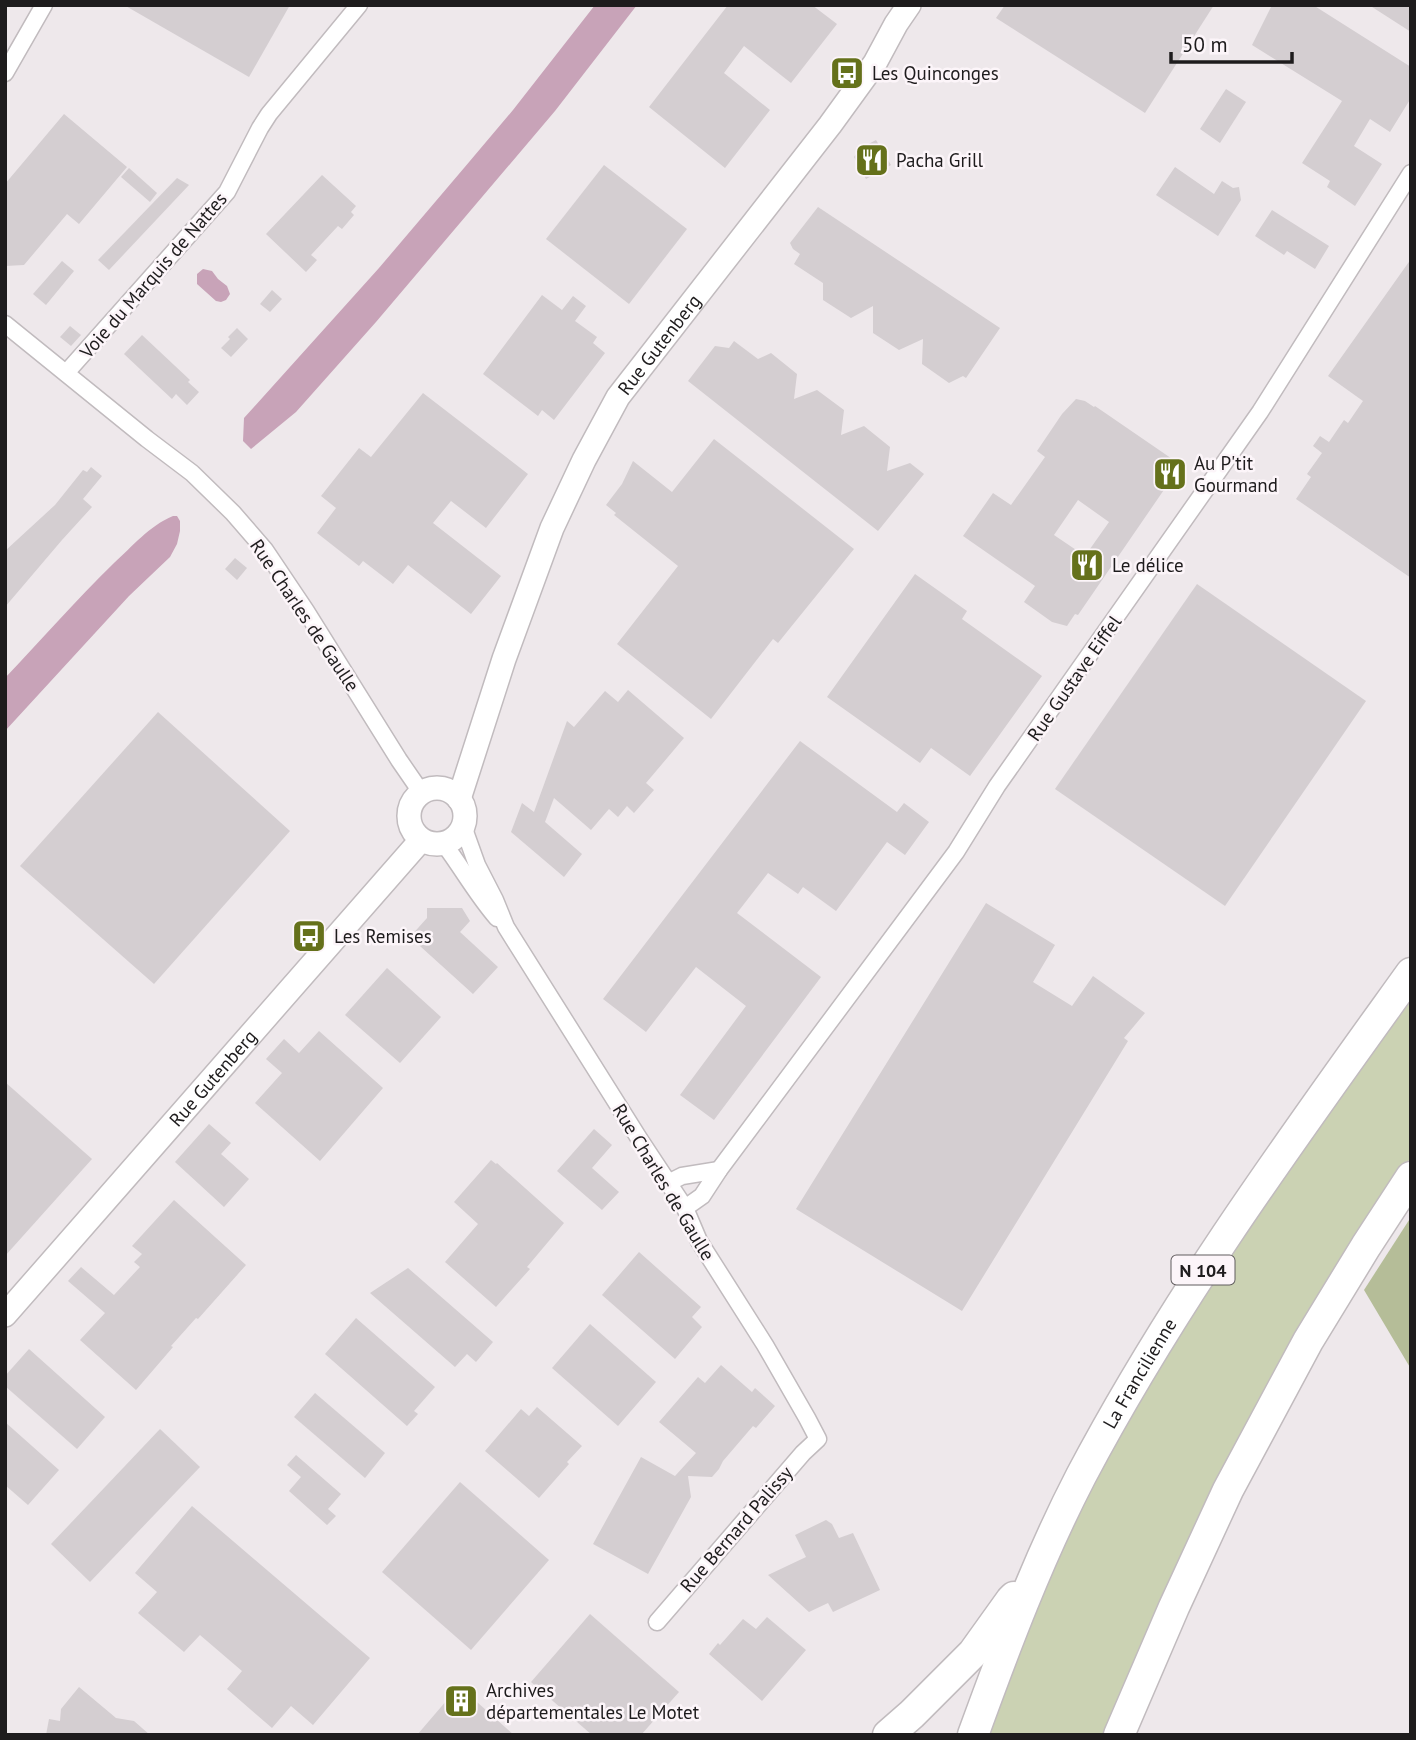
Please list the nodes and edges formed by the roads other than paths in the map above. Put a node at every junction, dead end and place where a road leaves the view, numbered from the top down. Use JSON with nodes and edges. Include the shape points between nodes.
{"nodes":[{"id":1,"x":44,"y":5,"type":"edge"},
{"id":2,"x":359,"y":5,"type":"edge"},
{"id":3,"x":909,"y":5,"type":"edge"},
{"id":4,"x":925,"y":5,"type":"edge"},
{"id":5,"x":875,"y":63,"type":"junction"},
{"id":6,"x":5,"y":74,"type":"edge"},
{"id":7,"x":1411,"y":173,"type":"edge"},
{"id":8,"x":5,"y":324,"type":"edge"},
{"id":9,"x":66,"y":373,"type":"junction"},
{"id":10,"x":504,"y":659,"type":"junction"},
{"id":11,"x":429,"y":790,"type":"junction"},
{"id":12,"x":459,"y":799,"type":"junction"},
{"id":13,"x":463,"y":826,"type":"junction"},
{"id":14,"x":421,"y":840,"type":"junction"},
{"id":15,"x":444,"y":844,"type":"junction"},
{"id":16,"x":506,"y":927,"type":"junction"},
{"id":17,"x":1411,"y":973,"type":"edge"},
{"id":18,"x":719,"y":1170,"type":"junction"},
{"id":19,"x":1411,"y":1177,"type":"edge"},
{"id":20,"x":668,"y":1183,"type":"junction"},
{"id":21,"x":685,"y":1208,"type":"junction"},
{"id":22,"x":5,"y":1315,"type":"edge"},
{"id":23,"x":818,"y":1439,"type":"joint"},
{"id":24,"x":1029,"y":1588,"type":"junction"},
{"id":25,"x":657,"y":1622,"type":"dead end"},
{"id":26,"x":1158,"y":1643,"type":"junction"},
{"id":27,"x":888,"y":1735,"type":"edge"},
{"id":28,"x":974,"y":1735,"type":"edge"},
{"id":29,"x":1119,"y":1735,"type":"edge"},
{"id":30,"x":1140,"y":1735,"type":"edge"}],
"edges":[{"from":1,"to":6,"type":"street"},
{"from":2,"to":9,"type":"street","name":"Voie du Marquis de Nattes","via":[[269,114],[211,212]]},
{"from":3,"to":5,"type":"street","name":"Rue Gutenberg"},
{"from":4,"to":5,"type":"street","name":"Rue Gutenberg","via":[[907,32]]},
{"from":5,"to":10,"type":"street","name":"Rue Gutenberg","via":[[618,397],[552,528]]},
{"from":7,"to":18,"type":"street","name":"Rue Gustave Eiffel","via":[[1260,412],[956,852]]},
{"from":8,"to":9,"type":"street","name":"Rue Charles de Gaulle"},
{"from":9,"to":11,"type":"street","name":"Rue Charles de Gaulle","via":[[192,473],[233,513],[265,550]]},
{"from":10,"to":11,"type":"street","name":"Rue Gutenberg","via":[[459,760]]},
{"from":10,"to":12,"type":"street","name":"Rue Gutenberg"},
{"from":11,"to":12,"type":"street","via":[[445,789]]},
{"from":11,"to":14,"type":"street","via":[[414,798],[408,818]]},
{"from":12,"to":13,"type":"street","via":[[464,807]]},
{"from":13,"to":15,"type":"street"},
{"from":13,"to":16,"type":"street","name":"Rue Charles de Gaulle"},
{"from":14,"to":15,"type":"street"},
{"from":14,"to":22,"type":"street","name":"Rue Gutenberg"},
{"from":15,"to":16,"type":"street","name":"Rue Charles de Gaulle"},
{"from":16,"to":20,"type":"street","name":"Rue Charles de Gaulle"},
{"from":17,"to":24,"type":"highway","name":"La Francilienne","number":"N 104","via":[[1162,1334],[1081,1478]]},
{"from":18,"to":20,"type":"street"},
{"from":18,"to":21,"type":"street","name":"Rue Gustave Eiffel","via":[[702,1196]]},
{"from":19,"to":26,"type":"highway","via":[[1308,1341],[1228,1490]]},
{"from":20,"to":21,"type":"street","name":"Rue Charles de Gaulle"},
{"from":21,"to":23,"type":"street","name":"Rue Charles de Gaulle","via":[[699,1241]]},
{"from":23,"to":25,"type":"street","name":"Rue Bernard Palissy"},
{"from":24,"to":27,"type":"highway","via":[[1011,1600],[973,1653]]},
{"from":24,"to":28,"type":"highway","name":"La Francilienne","number":"N 104"},
{"from":26,"to":29,"type":"highway"},
{"from":26,"to":30,"type":"highway"}]}
